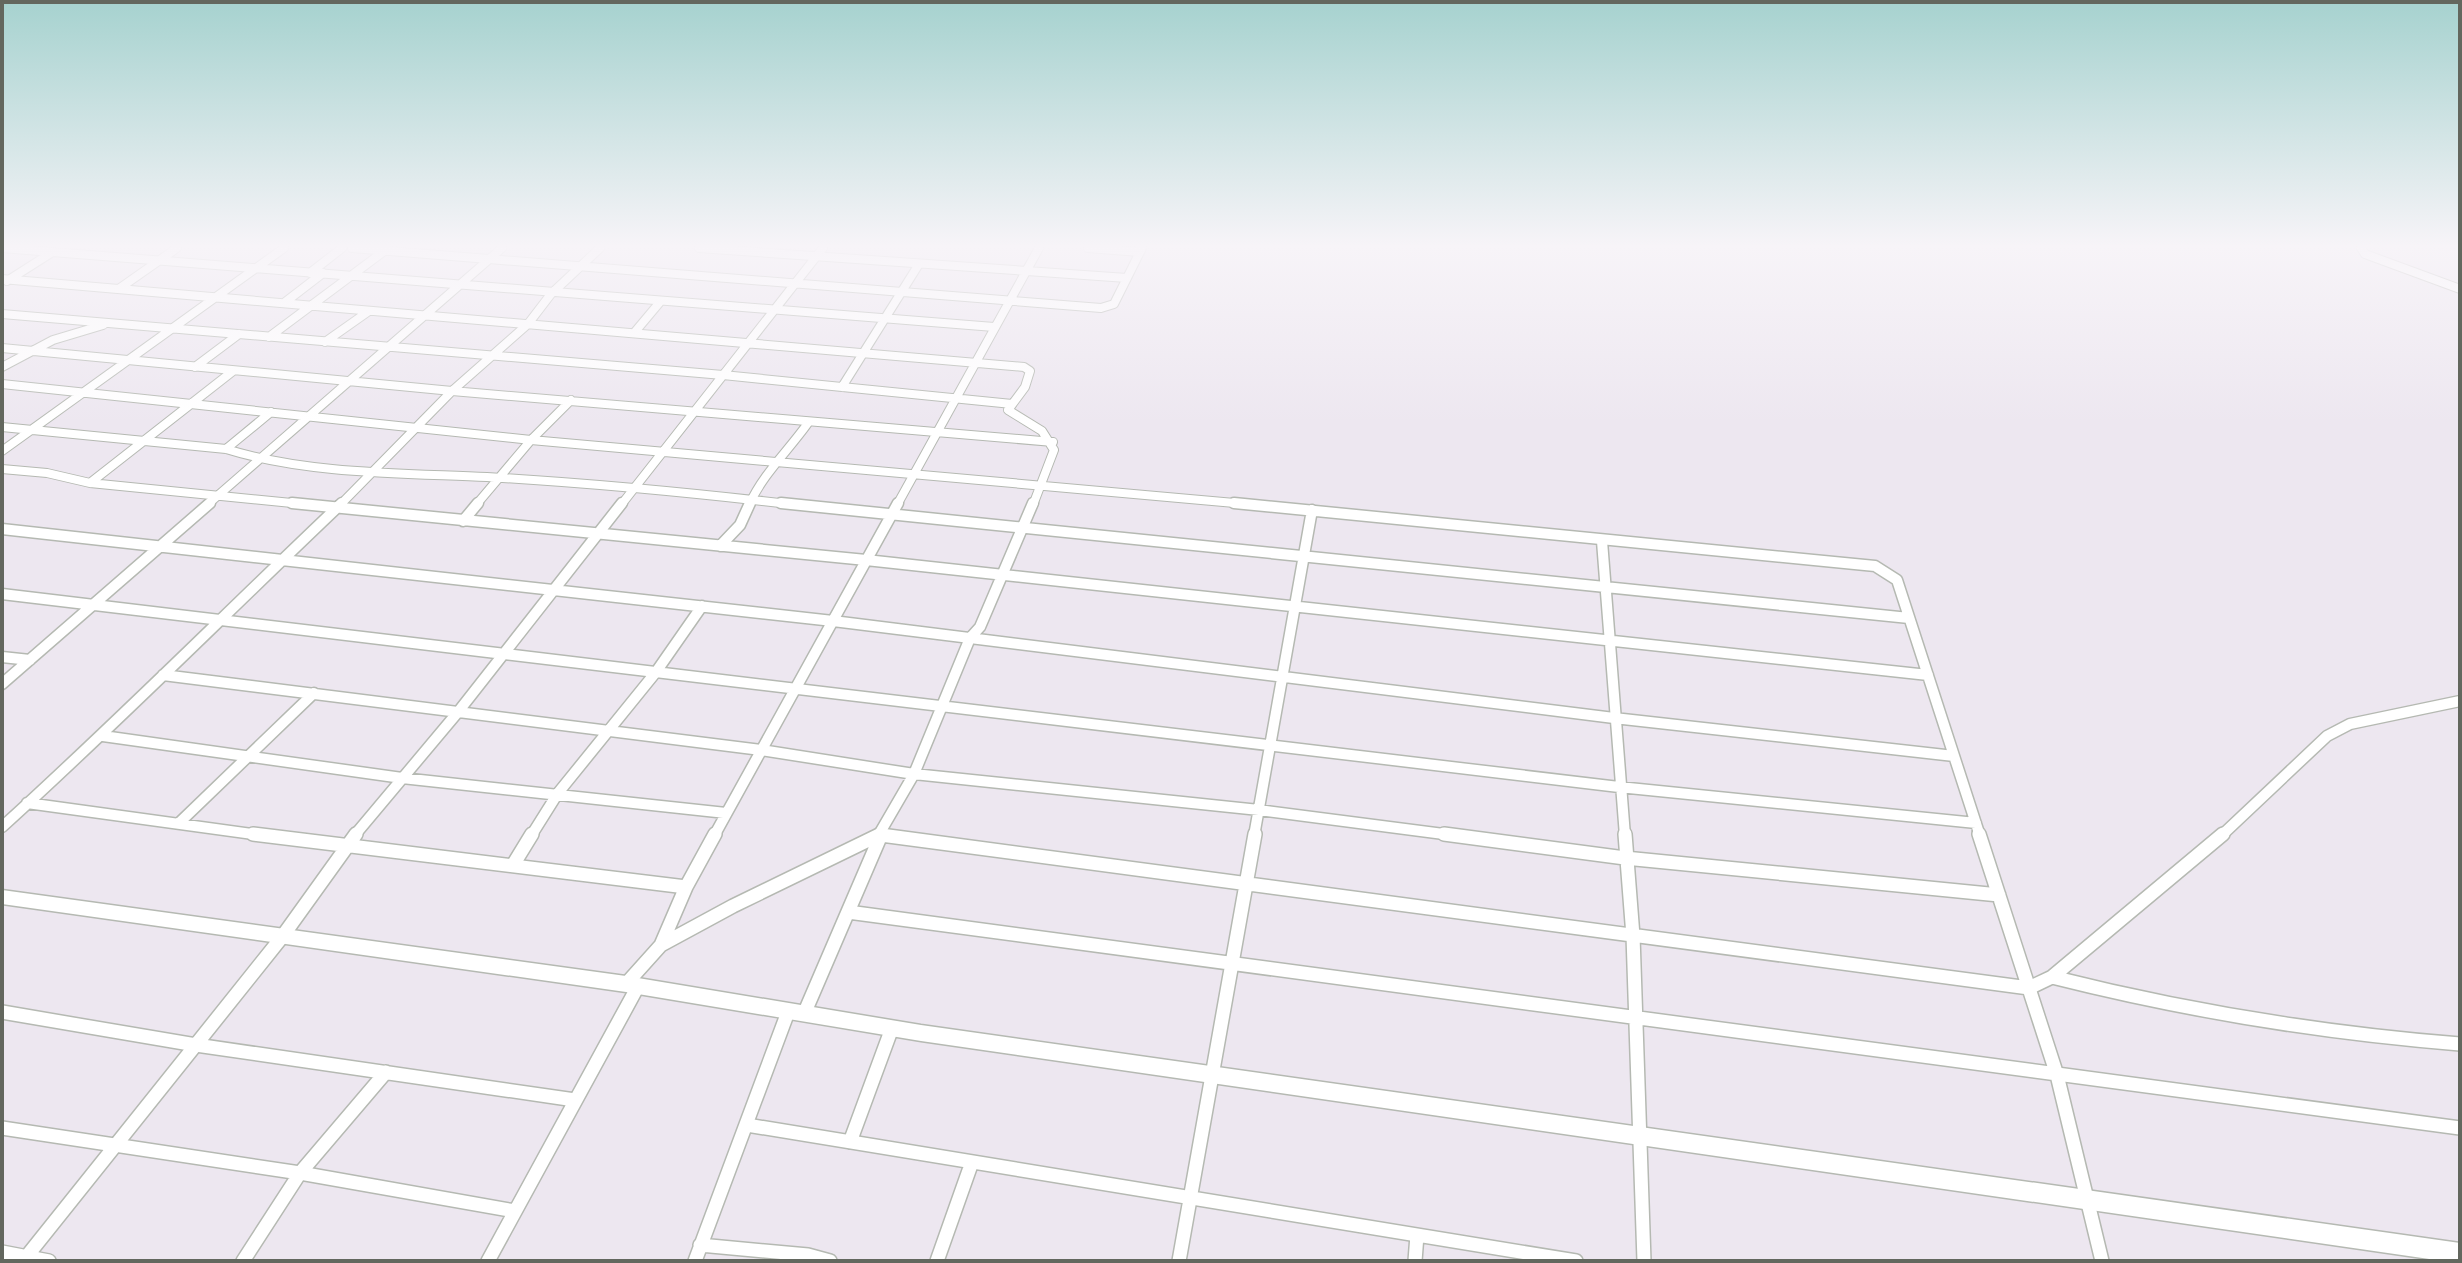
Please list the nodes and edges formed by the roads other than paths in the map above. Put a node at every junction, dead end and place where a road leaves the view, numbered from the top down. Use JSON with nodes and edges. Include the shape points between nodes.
{"nodes":[{"id":1,"x":202,"y":307,"type":"edge"},
{"id":2,"x":308,"y":307,"type":"edge"},
{"id":3,"x":329,"y":307,"type":"edge"},
{"id":4,"x":434,"y":307,"type":"edge"},
{"id":5,"x":541,"y":307,"type":"edge"},
{"id":6,"x":656,"y":307,"type":"edge"},
{"id":7,"x":716,"y":307,"type":"edge"},
{"id":8,"x":777,"y":307,"type":"edge"},
{"id":9,"x":891,"y":307,"type":"edge"},
{"id":10,"x":1005,"y":307,"type":"edge"},
{"id":11,"x":369,"y":311,"type":"junction"},
{"id":12,"x":773,"y":312,"type":"junction"},
{"id":13,"x":2,"y":314,"type":"edge"},
{"id":14,"x":423,"y":317,"type":"junction"},
{"id":15,"x":883,"y":319,"type":"junction"},
{"id":16,"x":109,"y":323,"type":"junction"},
{"id":17,"x":528,"y":324,"type":"junction"},
{"id":18,"x":994,"y":327,"type":"junction"},
{"id":19,"x":174,"y":328,"type":"junction"},
{"id":20,"x":634,"y":333,"type":"junction"},
{"id":21,"x":239,"y":334,"type":"junction"},
{"id":22,"x":269,"y":337,"type":"junction"},
{"id":23,"x":325,"y":342,"type":"junction"},
{"id":24,"x":749,"y":342,"type":"junction"},
{"id":25,"x":387,"y":347,"type":"junction"},
{"id":26,"x":2,"y":348,"type":"edge"},
{"id":27,"x":29,"y":350,"type":"junction"},
{"id":28,"x":864,"y":352,"type":"junction"},
{"id":29,"x":490,"y":356,"type":"junction"},
{"id":30,"x":130,"y":361,"type":"junction"},
{"id":31,"x":976,"y":361,"type":"junction"},
{"id":32,"x":2,"y":367,"type":"edge"},
{"id":33,"x":195,"y":367,"type":"junction"},
{"id":34,"x":233,"y":370,"type":"junction"},
{"id":35,"x":723,"y":375,"type":"junction"},
{"id":36,"x":348,"y":381,"type":"junction"},
{"id":37,"x":2,"y":384,"type":"edge"},
{"id":38,"x":842,"y":387,"type":"junction"},
{"id":39,"x":452,"y":391,"type":"junction"},
{"id":40,"x":87,"y":393,"type":"junction"},
{"id":41,"x":956,"y":397,"type":"junction"},
{"id":42,"x":571,"y":400,"type":"junction"},
{"id":43,"x":1012,"y":404,"type":"junction"},
{"id":44,"x":188,"y":405,"type":"junction"},
{"id":45,"x":695,"y":411,"type":"junction"},
{"id":46,"x":271,"y":412,"type":"junction"},
{"id":47,"x":308,"y":415,"type":"junction"},
{"id":48,"x":808,"y":423,"type":"junction"},
{"id":49,"x":422,"y":426,"type":"junction"},
{"id":50,"x":2,"y":427,"type":"edge"},
{"id":51,"x":32,"y":430,"type":"junction"},
{"id":52,"x":935,"y":434,"type":"junction"},
{"id":53,"x":531,"y":440,"type":"junction"},
{"id":54,"x":143,"y":441,"type":"junction"},
{"id":55,"x":1053,"y":442,"type":"junction"},
{"id":56,"x":226,"y":449,"type":"junction"},
{"id":57,"x":2,"y":451,"type":"edge"},
{"id":58,"x":664,"y":451,"type":"junction"},
{"id":59,"x":258,"y":459,"type":"junction"},
{"id":60,"x":780,"y":461,"type":"junction"},
{"id":61,"x":2,"y":469,"type":"edge"},
{"id":62,"x":376,"y":471,"type":"junction"},
{"id":63,"x":914,"y":473,"type":"junction"},
{"id":64,"x":498,"y":479,"type":"junction"},
{"id":65,"x":90,"y":483,"type":"junction"},
{"id":66,"x":636,"y":486,"type":"junction"},
{"id":67,"x":1041,"y":486,"type":"junction"},
{"id":68,"x":217,"y":495,"type":"junction"},
{"id":69,"x":754,"y":498,"type":"junction"},
{"id":70,"x":337,"y":508,"type":"junction"},
{"id":71,"x":1312,"y":510,"type":"junction"},
{"id":72,"x":891,"y":516,"type":"junction"},
{"id":73,"x":463,"y":521,"type":"junction"},
{"id":74,"x":2,"y":529,"type":"edge"},
{"id":75,"x":1023,"y":529,"type":"junction"},
{"id":76,"x":599,"y":533,"type":"junction"},
{"id":77,"x":1602,"y":541,"type":"junction"},
{"id":78,"x":720,"y":546,"type":"junction"},
{"id":79,"x":157,"y":547,"type":"junction"},
{"id":80,"x":1303,"y":557,"type":"junction"},
{"id":81,"x":284,"y":560,"type":"junction"},
{"id":82,"x":866,"y":560,"type":"junction"},
{"id":83,"x":1002,"y":576,"type":"junction"},
{"id":84,"x":1605,"y":588,"type":"junction"},
{"id":85,"x":555,"y":589,"type":"junction"},
{"id":86,"x":2,"y":594,"type":"edge"},
{"id":87,"x":92,"y":604,"type":"junction"},
{"id":88,"x":1294,"y":605,"type":"junction"},
{"id":89,"x":702,"y":606,"type":"junction"},
{"id":90,"x":1909,"y":618,"type":"junction"},
{"id":91,"x":217,"y":621,"type":"junction"},
{"id":92,"x":833,"y":621,"type":"junction"},
{"id":93,"x":970,"y":638,"type":"junction"},
{"id":94,"x":1609,"y":640,"type":"junction"},
{"id":95,"x":504,"y":654,"type":"junction"},
{"id":96,"x":2,"y":657,"type":"edge"},
{"id":97,"x":30,"y":660,"type":"junction"},
{"id":98,"x":656,"y":672,"type":"junction"},
{"id":99,"x":163,"y":675,"type":"junction"},
{"id":100,"x":1283,"y":675,"type":"junction"},
{"id":101,"x":1928,"y":675,"type":"junction"},
{"id":102,"x":2,"y":684,"type":"edge"},
{"id":103,"x":795,"y":689,"type":"junction"},
{"id":104,"x":314,"y":693,"type":"junction"},
{"id":105,"x":2460,"y":701,"type":"edge"},
{"id":106,"x":941,"y":707,"type":"junction"},
{"id":107,"x":458,"y":712,"type":"junction"},
{"id":108,"x":1614,"y":718,"type":"junction"},
{"id":109,"x":607,"y":731,"type":"junction"},
{"id":110,"x":103,"y":736,"type":"junction"},
{"id":111,"x":1271,"y":745,"type":"junction"},
{"id":112,"x":761,"y":750,"type":"junction"},
{"id":113,"x":249,"y":754,"type":"junction"},
{"id":114,"x":1954,"y":756,"type":"junction"},
{"id":115,"x":914,"y":774,"type":"junction"},
{"id":116,"x":402,"y":778,"type":"junction"},
{"id":117,"x":1619,"y":787,"type":"junction"},
{"id":118,"x":558,"y":793,"type":"junction"},
{"id":119,"x":27,"y":803,"type":"junction"},
{"id":120,"x":1259,"y":810,"type":"junction"},
{"id":121,"x":726,"y":813,"type":"junction"},
{"id":122,"x":179,"y":823,"type":"junction"},
{"id":123,"x":1976,"y":823,"type":"junction"},
{"id":124,"x":2,"y":827,"type":"edge"},
{"id":125,"x":881,"y":835,"type":"junction"},
{"id":126,"x":345,"y":847,"type":"junction"},
{"id":127,"x":1625,"y":858,"type":"junction"},
{"id":128,"x":513,"y":865,"type":"junction"},
{"id":129,"x":1246,"y":884,"type":"junction"},
{"id":130,"x":686,"y":887,"type":"junction"},
{"id":131,"x":1999,"y":895,"type":"junction"},
{"id":132,"x":2,"y":897,"type":"edge"},
{"id":133,"x":848,"y":912,"type":"junction"},
{"id":134,"x":1633,"y":936,"type":"junction"},
{"id":135,"x":282,"y":937,"type":"junction"},
{"id":136,"x":661,"y":945,"type":"junction"},
{"id":137,"x":1232,"y":965,"type":"junction"},
{"id":138,"x":2052,"y":977,"type":"junction"},
{"id":139,"x":632,"y":986,"type":"junction"},
{"id":140,"x":2029,"y":988,"type":"junction"},
{"id":141,"x":796,"y":1013,"type":"junction"},
{"id":142,"x":4,"y":1015,"type":"edge"},
{"id":143,"x":1638,"y":1020,"type":"junction"},
{"id":144,"x":892,"y":1028,"type":"junction"},
{"id":145,"x":2460,"y":1044,"type":"edge"},
{"id":146,"x":196,"y":1045,"type":"junction"},
{"id":147,"x":386,"y":1072,"type":"junction"},
{"id":148,"x":1212,"y":1075,"type":"junction"},
{"id":149,"x":2057,"y":1075,"type":"junction"},
{"id":150,"x":575,"y":1100,"type":"junction"},
{"id":151,"x":747,"y":1125,"type":"junction"},
{"id":152,"x":2,"y":1128,"type":"edge"},
{"id":153,"x":2460,"y":1128,"type":"edge"},
{"id":154,"x":1638,"y":1134,"type":"junction"},
{"id":155,"x":850,"y":1142,"type":"junction"},
{"id":156,"x":115,"y":1145,"type":"junction"},
{"id":157,"x":972,"y":1162,"type":"junction"},
{"id":158,"x":300,"y":1173,"type":"junction"},
{"id":159,"x":1191,"y":1197,"type":"junction"},
{"id":160,"x":2086,"y":1201,"type":"junction"},
{"id":161,"x":515,"y":1211,"type":"junction"},
{"id":162,"x":1417,"y":1235,"type":"junction"},
{"id":163,"x":700,"y":1245,"type":"junction"},
{"id":164,"x":2,"y":1252,"type":"edge"},
{"id":165,"x":2460,"y":1253,"type":"edge"},
{"id":166,"x":25,"y":1259,"type":"edge"},
{"id":167,"x":49,"y":1261,"type":"edge"},
{"id":168,"x":243,"y":1261,"type":"edge"},
{"id":169,"x":488,"y":1261,"type":"edge"},
{"id":170,"x":695,"y":1261,"type":"edge"},
{"id":171,"x":830,"y":1261,"type":"edge"},
{"id":172,"x":937,"y":1261,"type":"edge"},
{"id":173,"x":1179,"y":1261,"type":"edge"},
{"id":174,"x":1415,"y":1261,"type":"edge"},
{"id":175,"x":1576,"y":1261,"type":"edge"},
{"id":176,"x":1644,"y":1261,"type":"edge"},
{"id":177,"x":2102,"y":1261,"type":"edge"}],
"edges":[{"from":1,"to":19,"type":"street"},
{"from":2,"to":22,"type":"street"},
{"from":3,"to":11,"type":"street"},
{"from":4,"to":14,"type":"street"},
{"from":5,"to":17,"type":"street"},
{"from":6,"to":20,"type":"street"},
{"from":7,"to":12,"type":"street"},
{"from":8,"to":12,"type":"street"},
{"from":9,"to":15,"type":"street"},
{"from":10,"to":18,"type":"street"},
{"from":11,"to":14,"type":"street"},
{"from":11,"to":23,"type":"street"},
{"from":12,"to":15,"type":"street"},
{"from":12,"to":24,"type":"street"},
{"from":13,"to":16,"type":"street"},
{"from":14,"to":17,"type":"street"},
{"from":14,"to":25,"type":"street"},
{"from":15,"to":18,"type":"street"},
{"from":15,"to":28,"type":"street"},
{"from":16,"to":19,"type":"street"},
{"from":16,"to":27,"type":"street"},
{"from":17,"to":20,"type":"street"},
{"from":17,"to":29,"type":"street"},
{"from":18,"to":31,"type":"street"},
{"from":19,"to":21,"type":"street"},
{"from":19,"to":30,"type":"street"},
{"from":20,"to":24,"type":"street"},
{"from":21,"to":22,"type":"street"},
{"from":21,"to":33,"type":"street"},
{"from":22,"to":23,"type":"street"},
{"from":23,"to":25,"type":"street"},
{"from":24,"to":28,"type":"street"},
{"from":24,"to":35,"type":"street"},
{"from":25,"to":29,"type":"street"},
{"from":25,"to":36,"type":"street"},
{"from":26,"to":27,"type":"street"},
{"from":27,"to":30,"type":"street"},
{"from":27,"to":32,"type":"street"},
{"from":28,"to":31,"type":"street"},
{"from":28,"to":38,"type":"street"},
{"from":29,"to":35,"type":"street"},
{"from":29,"to":39,"type":"street"},
{"from":30,"to":33,"type":"street"},
{"from":30,"to":40,"type":"street"},
{"from":31,"to":41,"type":"street"},
{"from":31,"to":43,"type":"street","via":[[1030,371]]},
{"from":33,"to":34,"type":"street"},
{"from":34,"to":36,"type":"street"},
{"from":34,"to":44,"type":"street"},
{"from":35,"to":38,"type":"street"},
{"from":35,"to":45,"type":"street"},
{"from":36,"to":39,"type":"street"},
{"from":36,"to":47,"type":"street"},
{"from":37,"to":40,"type":"street"},
{"from":38,"to":41,"type":"street"},
{"from":39,"to":42,"type":"street"},
{"from":39,"to":49,"type":"street"},
{"from":40,"to":44,"type":"street"},
{"from":40,"to":51,"type":"street"},
{"from":41,"to":43,"type":"street"},
{"from":41,"to":52,"type":"street"},
{"from":42,"to":45,"type":"street"},
{"from":42,"to":53,"type":"street"},
{"from":43,"to":55,"type":"street","via":[[1010,413],[1046,432]]},
{"from":44,"to":46,"type":"street"},
{"from":44,"to":54,"type":"street"},
{"from":45,"to":48,"type":"street"},
{"from":45,"to":58,"type":"street"},
{"from":46,"to":47,"type":"street"},
{"from":46,"to":56,"type":"street"},
{"from":47,"to":49,"type":"street"},
{"from":47,"to":59,"type":"street"},
{"from":48,"to":52,"type":"street"},
{"from":48,"to":60,"type":"street"},
{"from":49,"to":53,"type":"street"},
{"from":49,"to":62,"type":"street"},
{"from":50,"to":51,"type":"street"},
{"from":51,"to":54,"type":"street"},
{"from":51,"to":57,"type":"street"},
{"from":52,"to":55,"type":"street"},
{"from":52,"to":63,"type":"street"},
{"from":53,"to":58,"type":"street"},
{"from":53,"to":64,"type":"street"},
{"from":54,"to":56,"type":"street"},
{"from":54,"to":65,"type":"street"},
{"from":55,"to":67,"type":"street"},
{"from":56,"to":59,"type":"street"},
{"from":58,"to":60,"type":"street"},
{"from":58,"to":66,"type":"street"},
{"from":59,"to":62,"type":"street"},
{"from":59,"to":68,"type":"street"},
{"from":60,"to":63,"type":"street"},
{"from":60,"to":69,"type":"street","via":[[761,479]]},
{"from":61,"to":65,"type":"street"},
{"from":62,"to":64,"type":"street"},
{"from":62,"to":70,"type":"street"},
{"from":63,"to":67,"type":"street"},
{"from":63,"to":72,"type":"street"},
{"from":64,"to":66,"type":"street"},
{"from":64,"to":73,"type":"street"},
{"from":65,"to":68,"type":"street"},
{"from":66,"to":69,"type":"street"},
{"from":66,"to":76,"type":"street"},
{"from":67,"to":71,"type":"street"},
{"from":67,"to":75,"type":"street"},
{"from":68,"to":70,"type":"street"},
{"from":68,"to":79,"type":"street"},
{"from":69,"to":72,"type":"street"},
{"from":69,"to":78,"type":"street","via":[[740,525]]},
{"from":70,"to":73,"type":"street"},
{"from":70,"to":81,"type":"street"},
{"from":71,"to":77,"type":"street"},
{"from":71,"to":80,"type":"street"},
{"from":72,"to":75,"type":"street"},
{"from":72,"to":82,"type":"street"},
{"from":73,"to":76,"type":"street"},
{"from":74,"to":79,"type":"street"},
{"from":75,"to":80,"type":"street"},
{"from":75,"to":83,"type":"street"},
{"from":76,"to":78,"type":"street"},
{"from":76,"to":85,"type":"street"},
{"from":77,"to":84,"type":"street"},
{"from":77,"to":90,"type":"street","via":[[1875,566],[1897,580]]},
{"from":78,"to":82,"type":"street"},
{"from":79,"to":81,"type":"street"},
{"from":79,"to":87,"type":"street"},
{"from":80,"to":84,"type":"street"},
{"from":80,"to":88,"type":"street"},
{"from":81,"to":85,"type":"street"},
{"from":81,"to":91,"type":"street"},
{"from":82,"to":83,"type":"street"},
{"from":82,"to":92,"type":"street"},
{"from":83,"to":88,"type":"street"},
{"from":83,"to":93,"type":"street"},
{"from":84,"to":90,"type":"street"},
{"from":84,"to":94,"type":"street"},
{"from":85,"to":89,"type":"street"},
{"from":85,"to":95,"type":"street"},
{"from":86,"to":87,"type":"street"},
{"from":87,"to":91,"type":"street"},
{"from":87,"to":97,"type":"street"},
{"from":88,"to":94,"type":"street"},
{"from":88,"to":100,"type":"street"},
{"from":89,"to":92,"type":"street"},
{"from":89,"to":98,"type":"street"},
{"from":90,"to":101,"type":"street"},
{"from":91,"to":95,"type":"street"},
{"from":91,"to":99,"type":"street"},
{"from":92,"to":93,"type":"street"},
{"from":92,"to":103,"type":"street"},
{"from":93,"to":100,"type":"street"},
{"from":93,"to":106,"type":"street"},
{"from":94,"to":101,"type":"street"},
{"from":94,"to":108,"type":"street"},
{"from":95,"to":98,"type":"street"},
{"from":95,"to":107,"type":"street"},
{"from":96,"to":97,"type":"street"},
{"from":97,"to":102,"type":"street"},
{"from":98,"to":103,"type":"street"},
{"from":98,"to":109,"type":"street"},
{"from":99,"to":104,"type":"street"},
{"from":99,"to":110,"type":"street"},
{"from":100,"to":108,"type":"street"},
{"from":100,"to":111,"type":"street"},
{"from":101,"to":114,"type":"street"},
{"from":103,"to":106,"type":"street"},
{"from":103,"to":112,"type":"street"},
{"from":104,"to":107,"type":"street"},
{"from":104,"to":113,"type":"street"},
{"from":105,"to":138,"type":"street","via":[[2350,724],[2327,736],[2216,841]]},
{"from":106,"to":111,"type":"street"},
{"from":106,"to":115,"type":"street"},
{"from":107,"to":109,"type":"street"},
{"from":107,"to":116,"type":"street"},
{"from":108,"to":114,"type":"street"},
{"from":108,"to":117,"type":"street"},
{"from":109,"to":112,"type":"street"},
{"from":109,"to":118,"type":"street"},
{"from":110,"to":113,"type":"street"},
{"from":110,"to":119,"type":"street"},
{"from":111,"to":117,"type":"street"},
{"from":111,"to":120,"type":"street"},
{"from":112,"to":115,"type":"street"},
{"from":112,"to":121,"type":"street"},
{"from":113,"to":116,"type":"street"},
{"from":113,"to":122,"type":"street"},
{"from":114,"to":123,"type":"street"},
{"from":115,"to":120,"type":"street"},
{"from":115,"to":125,"type":"street"},
{"from":116,"to":118,"type":"street"},
{"from":116,"to":126,"type":"street"},
{"from":117,"to":123,"type":"street"},
{"from":117,"to":127,"type":"street"},
{"from":118,"to":121,"type":"street"},
{"from":118,"to":128,"type":"street"},
{"from":119,"to":122,"type":"street"},
{"from":119,"to":124,"type":"street"},
{"from":120,"to":127,"type":"street"},
{"from":120,"to":129,"type":"street"},
{"from":121,"to":130,"type":"street"},
{"from":122,"to":126,"type":"street"},
{"from":123,"to":131,"type":"street"},
{"from":125,"to":129,"type":"street"},
{"from":125,"to":133,"type":"street"},
{"from":125,"to":136,"type":"street"},
{"from":126,"to":128,"type":"street"},
{"from":126,"to":135,"type":"street"},
{"from":127,"to":131,"type":"street"},
{"from":127,"to":134,"type":"street"},
{"from":128,"to":130,"type":"street"},
{"from":129,"to":134,"type":"street"},
{"from":129,"to":137,"type":"street"},
{"from":130,"to":136,"type":"street"},
{"from":131,"to":140,"type":"street"},
{"from":132,"to":135,"type":"street"},
{"from":133,"to":137,"type":"street"},
{"from":133,"to":141,"type":"street"},
{"from":134,"to":140,"type":"street"},
{"from":134,"to":143,"type":"street"},
{"from":135,"to":139,"type":"street"},
{"from":135,"to":146,"type":"street"},
{"from":136,"to":139,"type":"street"},
{"from":137,"to":143,"type":"street"},
{"from":137,"to":148,"type":"street"},
{"from":138,"to":140,"type":"street"},
{"from":138,"to":145,"type":"street","via":[[2132,998],[2366,1038]]},
{"from":139,"to":141,"type":"street"},
{"from":139,"to":150,"type":"street"},
{"from":140,"to":149,"type":"street"},
{"from":141,"to":144,"type":"street"},
{"from":141,"to":151,"type":"street"},
{"from":142,"to":146,"type":"street"},
{"from":143,"to":149,"type":"street"},
{"from":143,"to":154,"type":"street"},
{"from":144,"to":148,"type":"street"},
{"from":144,"to":155,"type":"street"},
{"from":146,"to":147,"type":"street"},
{"from":146,"to":156,"type":"street"},
{"from":147,"to":150,"type":"street"},
{"from":147,"to":158,"type":"street"},
{"from":148,"to":154,"type":"street"},
{"from":148,"to":159,"type":"street"},
{"from":149,"to":153,"type":"street"},
{"from":149,"to":160,"type":"street"},
{"from":150,"to":161,"type":"street"},
{"from":151,"to":155,"type":"street"},
{"from":151,"to":163,"type":"street"},
{"from":152,"to":156,"type":"street"},
{"from":154,"to":160,"type":"street"},
{"from":154,"to":176,"type":"street"},
{"from":155,"to":157,"type":"street"},
{"from":156,"to":158,"type":"street"},
{"from":156,"to":166,"type":"street"},
{"from":157,"to":159,"type":"street"},
{"from":157,"to":172,"type":"street"},
{"from":158,"to":161,"type":"street"},
{"from":158,"to":168,"type":"street"},
{"from":159,"to":162,"type":"street"},
{"from":159,"to":173,"type":"street"},
{"from":160,"to":165,"type":"street"},
{"from":160,"to":177,"type":"street"},
{"from":161,"to":169,"type":"street"},
{"from":162,"to":174,"type":"street"},
{"from":162,"to":175,"type":"street"},
{"from":163,"to":170,"type":"street"},
{"from":163,"to":171,"type":"street"},
{"from":164,"to":166,"type":"street"},
{"from":166,"to":167,"type":"street"}]}
